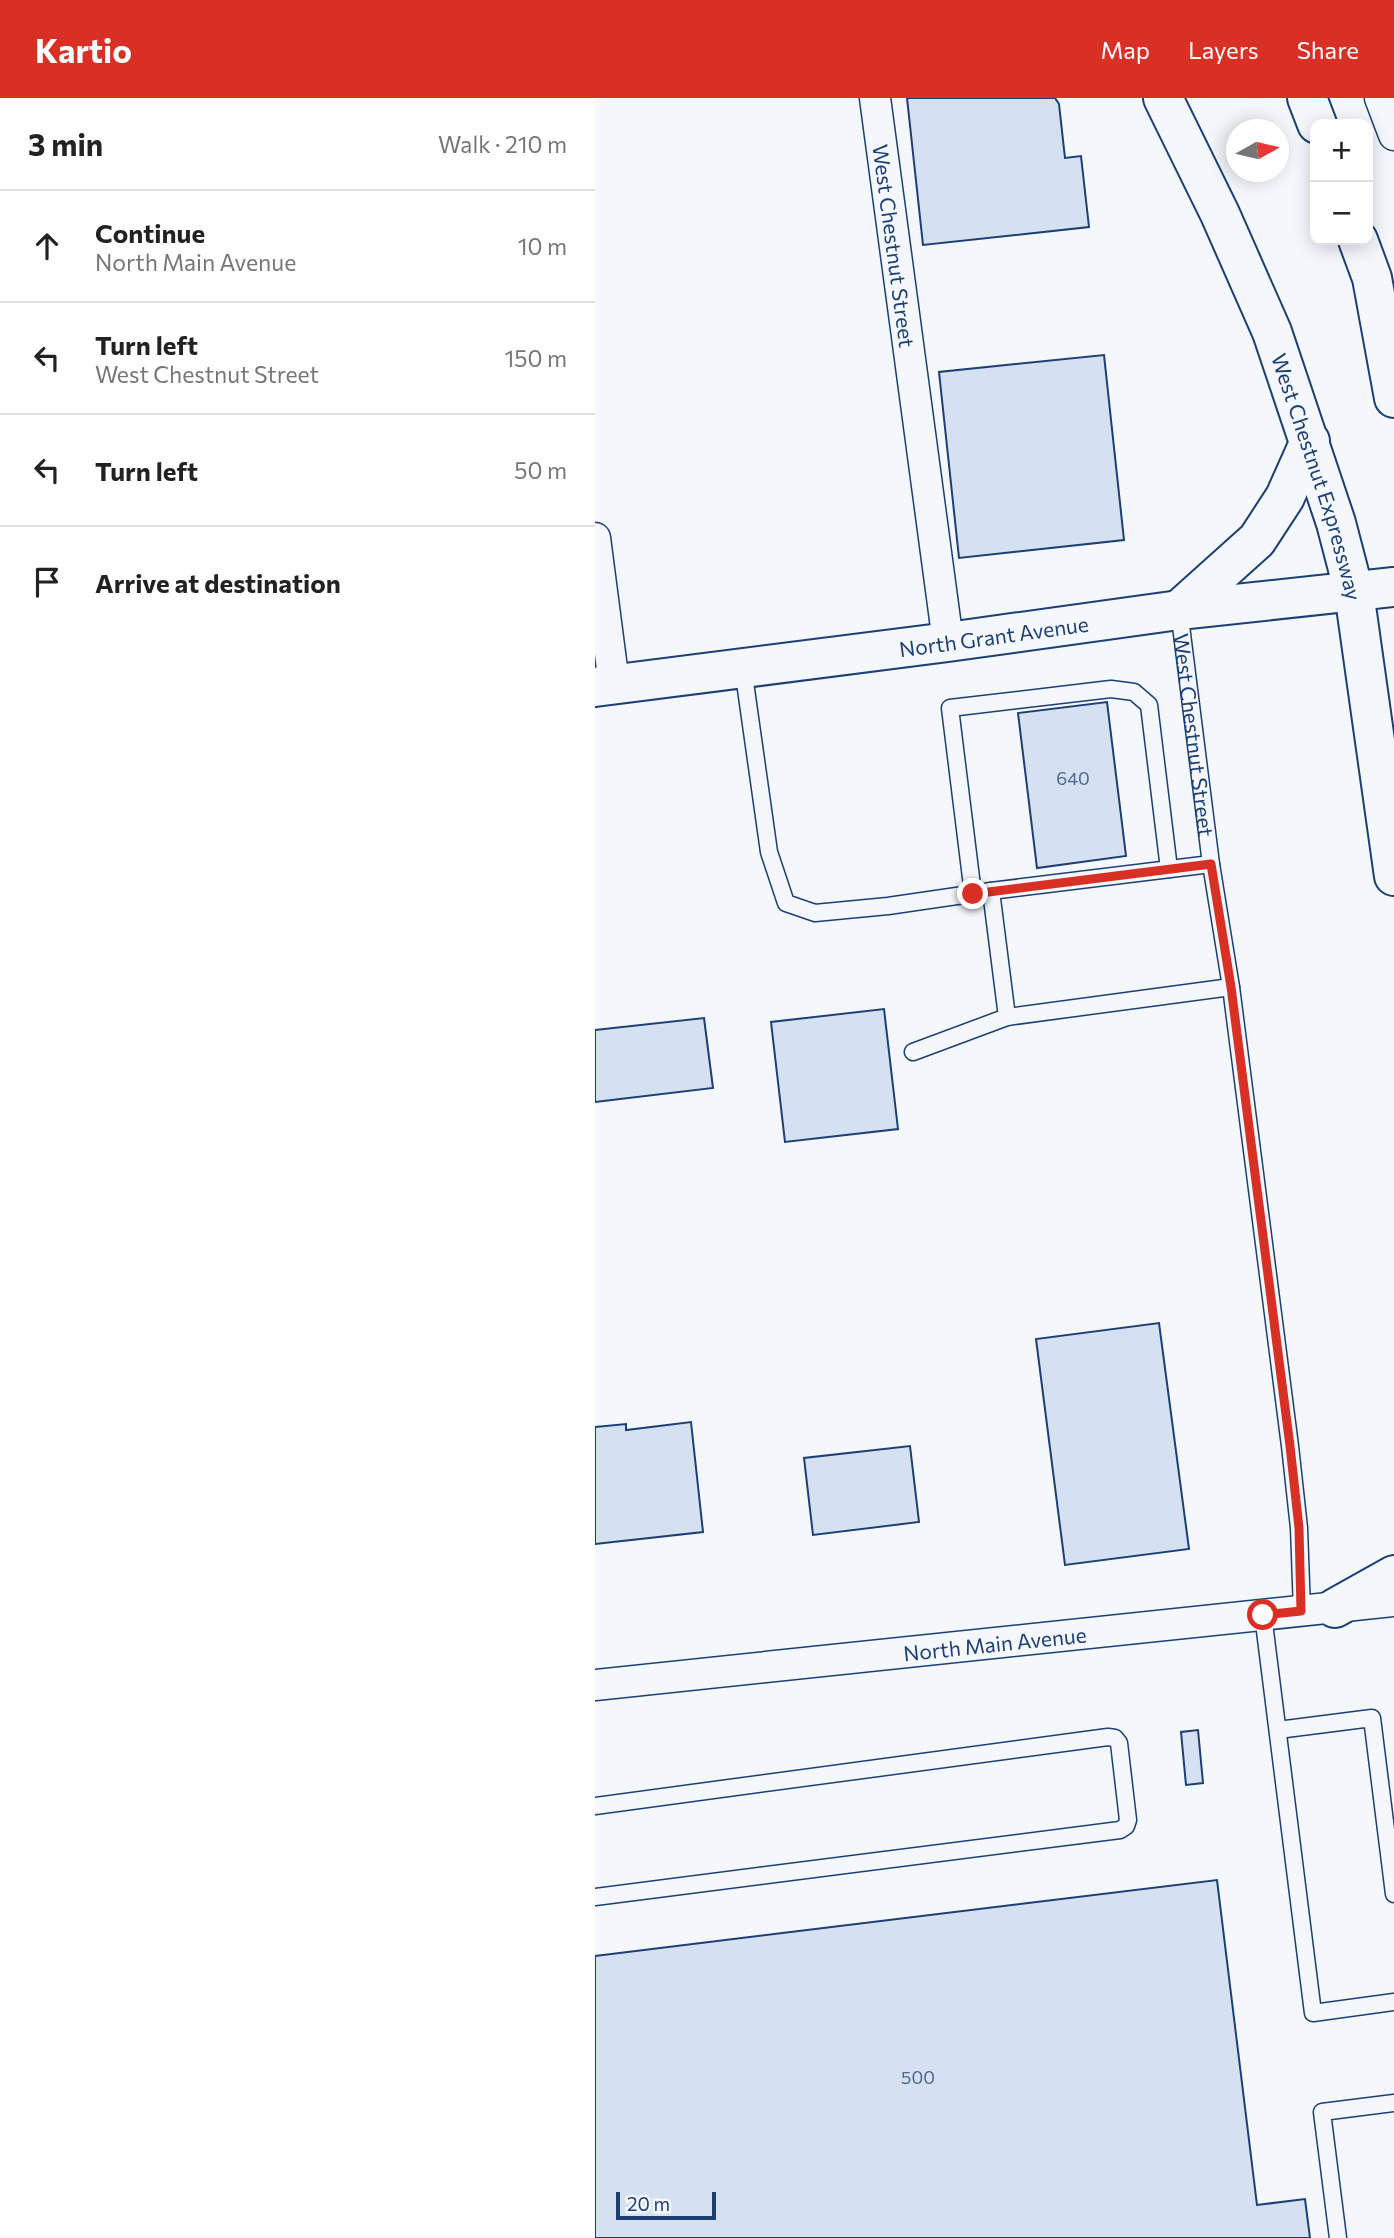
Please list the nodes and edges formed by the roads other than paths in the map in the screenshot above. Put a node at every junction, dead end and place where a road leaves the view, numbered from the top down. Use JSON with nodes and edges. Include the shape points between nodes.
{"nodes":[{"id":1,"x":876,"y":98,"type":"edge"},
{"id":2,"x":1163,"y":98,"type":"edge"},
{"id":3,"x":1307,"y":98,"type":"edge"},
{"id":4,"x":1380,"y":98,"type":"edge"},
{"id":5,"x":1315,"y":119,"type":"edge"},
{"id":6,"x":1394,"y":135,"type":"edge"},
{"id":7,"x":1360,"y":245,"type":"edge"},
{"id":8,"x":1394,"y":398,"type":"edge"},
{"id":9,"x":1310,"y":441,"type":"junction"},
{"id":10,"x":595,"y":538,"type":"edge"},
{"id":11,"x":1394,"y":587,"type":"edge"},
{"id":12,"x":1354,"y":593,"type":"junction"},
{"id":13,"x":1179,"y":610,"type":"junction"},
{"id":14,"x":948,"y":642,"type":"junction"},
{"id":15,"x":743,"y":668,"type":"junction"},
{"id":16,"x":604,"y":686,"type":"edge"},
{"id":17,"x":1211,"y":864,"type":"junction"},
{"id":18,"x":1169,"y":869,"type":"junction"},
{"id":19,"x":1394,"y":876,"type":"edge"},
{"id":20,"x":991,"y":891,"type":"junction"},
{"id":21,"x":973,"y":894,"type":"junction"},
{"id":22,"x":1231,"y":987,"type":"junction"},
{"id":23,"x":1007,"y":1017,"type":"junction"},
{"id":24,"x":913,"y":1052,"type":"dead end"},
{"id":25,"x":1394,"y":1575,"type":"edge"},
{"id":26,"x":1394,"y":1601,"type":"edge"},
{"id":27,"x":1318,"y":1609,"type":"junction"},
{"id":28,"x":1263,"y":1615,"type":"junction"},
{"id":29,"x":595,"y":1685,"type":"edge"},
{"id":30,"x":1277,"y":1730,"type":"junction"},
{"id":31,"x":595,"y":1806,"type":"edge"},
{"id":32,"x":1394,"y":1894,"type":"edge"},
{"id":33,"x":595,"y":1897,"type":"edge"},
{"id":34,"x":1394,"y":2002,"type":"edge"},
{"id":35,"x":1394,"y":2103,"type":"edge"},
{"id":36,"x":1338,"y":2238,"type":"edge"}],
"edges":[{"from":1,"to":14,"type":"street","name":"West Chestnut Street"},
{"from":2,"to":9,"type":"main road","name":"West Chestnut Expressway","via":[[1272,332]]},
{"from":3,"to":5,"type":"main road"},
{"from":4,"to":6,"type":"street"},
{"from":7,"to":8,"type":"main road","via":[[1372,278]]},
{"from":9,"to":12,"type":"main road","name":"West Chestnut Expressway"},
{"from":9,"to":13,"type":"main road","via":[[1285,497],[1257,540]]},
{"from":10,"to":16,"type":"street"},
{"from":11,"to":12,"type":"main road","name":"North Grant Avenue"},
{"from":12,"to":13,"type":"main road","name":"North Grant Avenue"},
{"from":12,"to":19,"type":"main road","name":"West Chestnut Expressway"},
{"from":13,"to":14,"type":"main road","name":"North Grant Avenue"},
{"from":13,"to":17,"type":"lane","name":"West Chestnut Street"},
{"from":14,"to":15,"type":"main road","name":"North Grant Avenue"},
{"from":15,"to":16,"type":"main road","name":"North Grant Avenue"},
{"from":15,"to":21,"type":"lane","via":[[769,852],[786,902],[815,913]]},
{"from":17,"to":18,"type":"lane"},
{"from":17,"to":22,"type":"lane","name":"West Chestnut Street"},
{"from":18,"to":20,"type":"lane"},
{"from":18,"to":21,"type":"lane","via":[[1149,705],[1134,691],[1111,689],[950,708]]},
{"from":20,"to":21,"type":"lane"},
{"from":20,"to":23,"type":"lane"},
{"from":22,"to":23,"type":"lane"},
{"from":22,"to":27,"type":"lane","name":"West Chestnut Street","via":[[1299,1528]]},
{"from":23,"to":24,"type":"lane"},
{"from":25,"to":27,"type":"main road"},
{"from":26,"to":27,"type":"street","name":"North Main Avenue"},
{"from":27,"to":28,"type":"street","name":"North Main Avenue"},
{"from":28,"to":29,"type":"street","name":"North Main Avenue"},
{"from":28,"to":30,"type":"lane"},
{"from":30,"to":32,"type":"lane","via":[[1372,1718]]},
{"from":30,"to":34,"type":"lane","via":[[1313,2012]]},
{"from":31,"to":33,"type":"lane","via":[[1108,1737],[1119,1743],[1128,1821],[1120,1830]]},
{"from":35,"to":36,"type":"lane","via":[[1322,2112]]}]}
